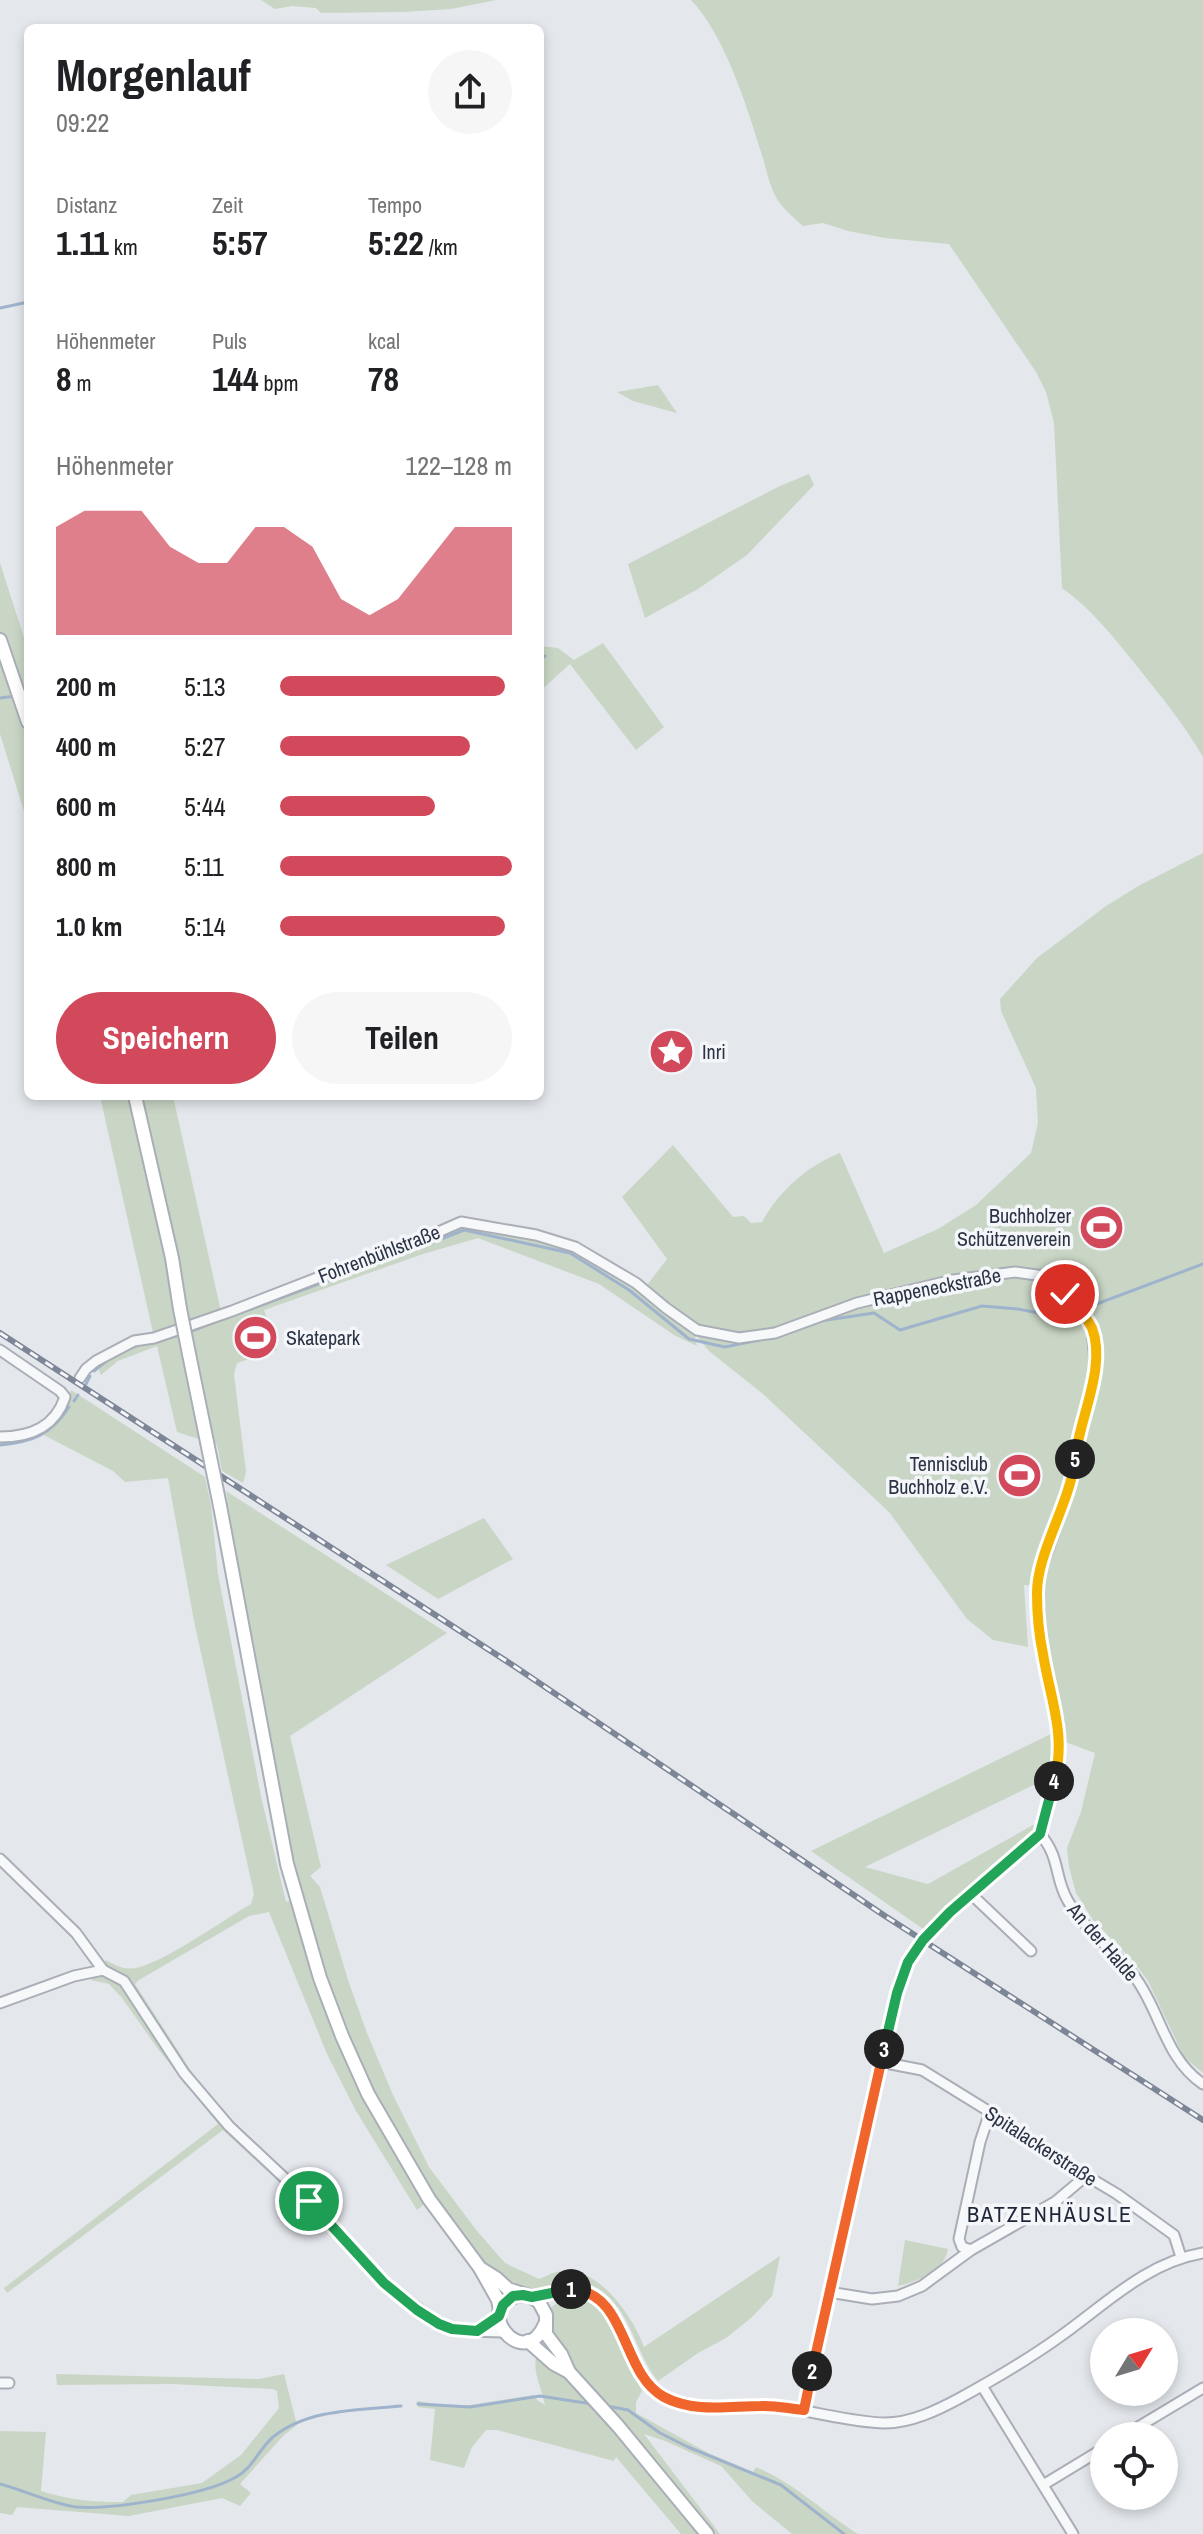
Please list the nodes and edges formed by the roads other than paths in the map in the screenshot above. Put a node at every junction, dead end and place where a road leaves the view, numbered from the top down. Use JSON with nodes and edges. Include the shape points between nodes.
{"nodes":[{"id":1,"x":0,"y":640,"type":"edge"},
{"id":2,"x":24,"y":710,"type":"edge"},
{"id":3,"x":136,"y":1100,"type":"edge"},
{"id":4,"x":857,"y":1303,"type":"joint"},
{"id":5,"x":0,"y":1350,"type":"edge"},
{"id":6,"x":80,"y":1378,"type":"dead end"},
{"id":7,"x":0,"y":1437,"type":"edge"},
{"id":8,"x":1040,"y":1834,"type":"junction"},
{"id":9,"x":0,"y":1859,"type":"edge"},
{"id":10,"x":971,"y":1894,"type":"junction"},
{"id":11,"x":1031,"y":1951,"type":"dead end"},
{"id":12,"x":103,"y":1970,"type":"junction"},
{"id":13,"x":0,"y":2003,"type":"edge"},
{"id":14,"x":881,"y":2062,"type":"junction"},
{"id":15,"x":1203,"y":2084,"type":"edge"},
{"id":16,"x":990,"y":2112,"type":"junction"},
{"id":17,"x":1086,"y":2176,"type":"junction"},
{"id":18,"x":971,"y":2250,"type":"junction"},
{"id":19,"x":1203,"y":2253,"type":"edge"},
{"id":20,"x":1181,"y":2257,"type":"junction"},
{"id":21,"x":480,"y":2268,"type":"junction"},
{"id":22,"x":556,"y":2292,"type":"junction"},
{"id":23,"x":829,"y":2292,"type":"junction"},
{"id":24,"x":527,"y":2296,"type":"junction"},
{"id":25,"x":544,"y":2310,"type":"junction"},
{"id":26,"x":500,"y":2313,"type":"junction"},
{"id":27,"x":545,"y":2324,"type":"junction"},
{"id":28,"x":477,"y":2331,"type":"junction"},
{"id":29,"x":503,"y":2332,"type":"junction"},
{"id":30,"x":528,"y":2341,"type":"junction"},
{"id":31,"x":569,"y":2372,"type":"junction"},
{"id":32,"x":982,"y":2386,"type":"junction"},
{"id":33,"x":1203,"y":2388,"type":"edge"},
{"id":34,"x":804,"y":2410,"type":"junction"},
{"id":35,"x":1146,"y":2422,"type":"edge"},
{"id":36,"x":1090,"y":2456,"type":"edge"},
{"id":37,"x":1043,"y":2485,"type":"junction"},
{"id":38,"x":707,"y":2534,"type":"edge"},
{"id":39,"x":1073,"y":2534,"type":"edge"}],
"edges":[{"from":1,"to":2,"type":"main road"},
{"from":3,"to":21,"type":"main road","bridge":true,"via":[[172,1258],[295,1899],[331,2007],[368,2094],[429,2199]]},
{"from":4,"to":6,"type":"street","name":"Fohrenbühlstraße","via":[[775,1333],[739,1338],[697,1330],[636,1283],[575,1247],[461,1222],[232,1311],[134,1341],[96,1361]]},
{"from":4,"to":8,"type":"street","name":"Rappeneckstraße","via":[[953,1280],[1015,1272],[1044,1276],[1058,1286],[1092,1330],[1095,1376],[1073,1479],[1037,1592],[1042,1653],[1060,1739]]},
{"from":5,"to":7,"type":"street","via":[[65,1397],[51,1423],[35,1433]]},
{"from":8,"to":10,"type":"street"},
{"from":8,"to":15,"type":"street","name":"An der Halde","via":[[1056,1859],[1066,1898],[1140,1984],[1167,2042]]},
{"from":9,"to":12,"type":"street","via":[[76,1933]]},
{"from":10,"to":11,"type":"street"},
{"from":10,"to":14,"type":"street","via":[[937,1924],[908,1962]]},
{"from":12,"to":13,"type":"street"},
{"from":12,"to":28,"type":"street","via":[[124,1981],[184,2073],[229,2126],[309,2201],[384,2283],[439,2324]]},
{"from":14,"to":16,"type":"street","name":"Spitalackerstraße","via":[[922,2070]]},
{"from":14,"to":23,"type":"street"},
{"from":16,"to":17,"type":"street","name":"Spitalackerstraße"},
{"from":16,"to":18,"type":"street","via":[[959,2239]]},
{"from":17,"to":18,"type":"street","via":[[1055,2202]]},
{"from":17,"to":20,"type":"street","name":"Spitalackerstraße","via":[[1174,2235]]},
{"from":18,"to":23,"type":"street","via":[[922,2286],[898,2296],[872,2299]]},
{"from":19,"to":20,"type":"street"},
{"from":20,"to":32,"type":"street","via":[[1116,2292],[1059,2337]]},
{"from":21,"to":24,"type":"main road"},
{"from":21,"to":26,"type":"main road"},
{"from":22,"to":24,"type":"street"},
{"from":22,"to":25,"type":"street"},
{"from":22,"to":34,"type":"street","via":[[579,2290],[605,2306],[646,2380],[662,2396],[714,2408],[763,2405]]},
{"from":23,"to":34,"type":"street"},
{"from":24,"to":25,"type":"main road"},
{"from":24,"to":26,"type":"main road","via":[[509,2299]]},
{"from":25,"to":27,"type":"main road"},
{"from":26,"to":28,"type":"street"},
{"from":26,"to":29,"type":"main road"},
{"from":27,"to":30,"type":"main road"},
{"from":27,"to":31,"type":"main road"},
{"from":28,"to":29,"type":"street"},
{"from":29,"to":30,"type":"main road"},
{"from":30,"to":31,"type":"main road"},
{"from":31,"to":38,"type":"main road"},
{"from":32,"to":34,"type":"street","via":[[916,2418],[889,2423]]},
{"from":32,"to":37,"type":"street"},
{"from":33,"to":35,"type":"street"},
{"from":36,"to":37,"type":"street"},
{"from":37,"to":39,"type":"street"}]}
